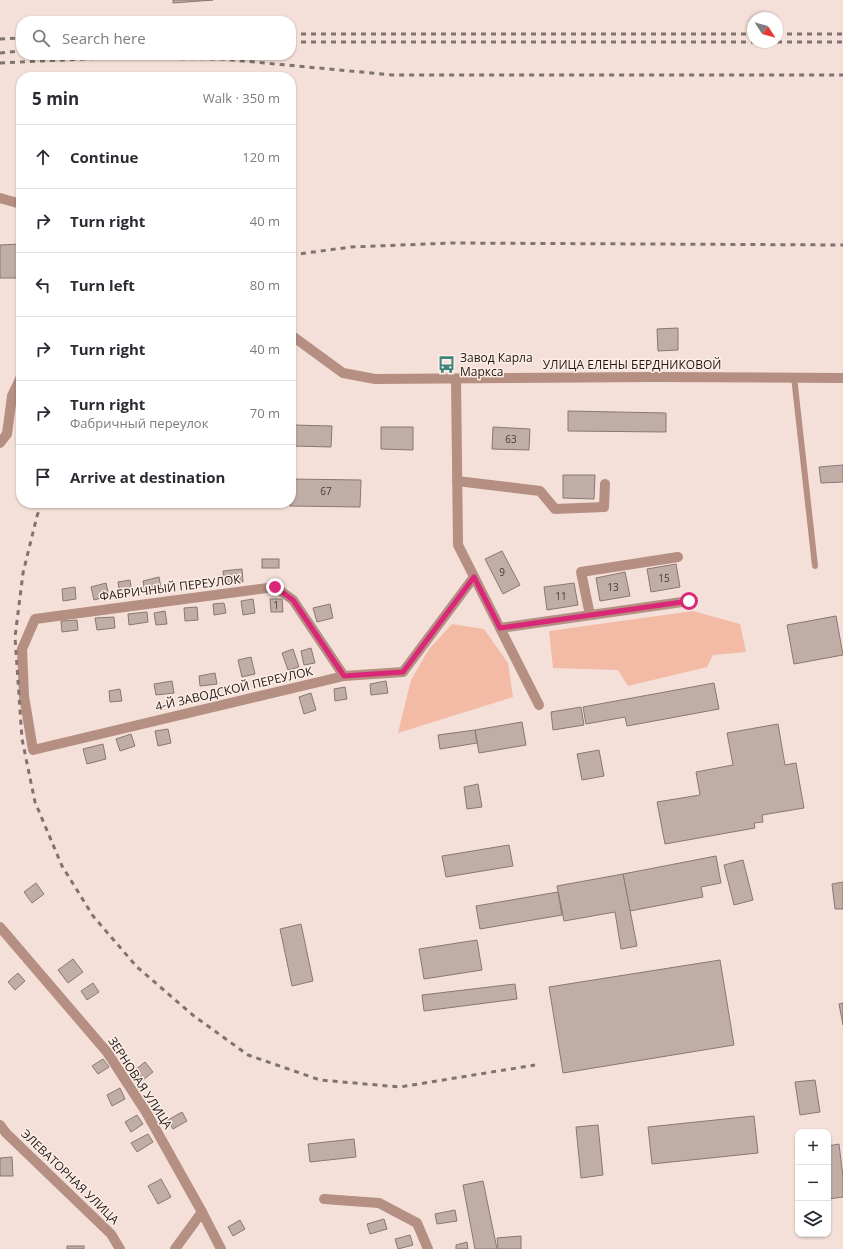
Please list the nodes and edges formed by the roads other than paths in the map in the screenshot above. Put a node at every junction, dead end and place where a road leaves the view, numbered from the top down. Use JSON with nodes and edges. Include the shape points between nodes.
{"nodes":[{"id":1,"x":0,"y":198,"type":"edge"},
{"id":2,"x":16,"y":203,"type":"edge"},
{"id":3,"x":296,"y":339,"type":"edge"},
{"id":4,"x":794,"y":377,"type":"junction"},
{"id":5,"x":843,"y":378,"type":"edge"},
{"id":6,"x":456,"y":379,"type":"junction"},
{"id":7,"x":16,"y":388,"type":"edge"},
{"id":8,"x":0,"y":443,"type":"edge"},
{"id":9,"x":457,"y":481,"type":"junction"},
{"id":10,"x":605,"y":484,"type":"dead end"},
{"id":11,"x":678,"y":557,"type":"dead end"},
{"id":12,"x":815,"y":566,"type":"dead end"},
{"id":13,"x":474,"y":577,"type":"junction"},
{"id":14,"x":689,"y":601,"type":"dead end"},
{"id":15,"x":590,"y":615,"type":"junction"},
{"id":16,"x":500,"y":628,"type":"junction"},
{"id":17,"x":344,"y":676,"type":"junction"},
{"id":18,"x":24,"y":696,"type":"joint"},
{"id":19,"x":539,"y":705,"type":"dead end"},
{"id":20,"x":0,"y":927,"type":"edge"},
{"id":21,"x":0,"y":1125,"type":"edge"},
{"id":22,"x":324,"y":1199,"type":"dead end"},
{"id":23,"x":202,"y":1212,"type":"junction"},
{"id":24,"x":120,"y":1249,"type":"edge"},
{"id":25,"x":175,"y":1249,"type":"edge"},
{"id":26,"x":221,"y":1249,"type":"edge"},
{"id":27,"x":428,"y":1249,"type":"edge"}],
"edges":[{"from":1,"to":2,"type":"street"},
{"from":3,"to":6,"type":"street","name":"УЛИЦА ЕЛЕНЫ БЕРДНИКОВОЙ","via":[[343,373],[376,379]]},
{"from":4,"to":5,"type":"street","name":"УЛИЦА ЕЛЕНЫ БЕРДНИКОВОЙ"},
{"from":4,"to":6,"type":"street","name":"УЛИЦА ЕЛЕНЫ БЕРДНИКОВОЙ"},
{"from":4,"to":12,"type":"lane"},
{"from":6,"to":9,"type":"street"},
{"from":7,"to":8,"type":"street","via":[[12,396],[8,434]]},
{"from":9,"to":10,"type":"street","via":[[540,491],[555,509],[604,507]]},
{"from":9,"to":13,"type":"street","via":[[458,545]]},
{"from":11,"to":15,"type":"street","via":[[581,572]]},
{"from":13,"to":16,"type":"street"},
{"from":13,"to":17,"type":"street","name":"4-Й ЗАВОДСКОЙ ПЕРЕУЛОК","via":[[403,672]]},
{"from":14,"to":15,"type":"street"},
{"from":15,"to":16,"type":"street"},
{"from":16,"to":19,"type":"street"},
{"from":17,"to":18,"type":"street","name":"4-Й ЗАВОДСКОЙ ПЕРЕУЛОК","via":[[33,750]]},
{"from":17,"to":18,"type":"street","name":"ФАБРИЧНЫЙ ПЕРЕУЛОК","via":[[293,600],[275,587],[35,619],[22,649]]},
{"from":20,"to":23,"type":"street","name":"ЗЕРНОВАЯ УЛИЦА","via":[[107,1052],[146,1112]]},
{"from":21,"to":24,"type":"street","name":"ЭЛЕВАТОРНАЯ УЛИЦА","via":[[111,1234]]},
{"from":22,"to":27,"type":"street","via":[[379,1203],[417,1223]]},
{"from":23,"to":25,"type":"street"},
{"from":23,"to":26,"type":"street","name":"ЗЕРНОВАЯ УЛИЦА"}]}
